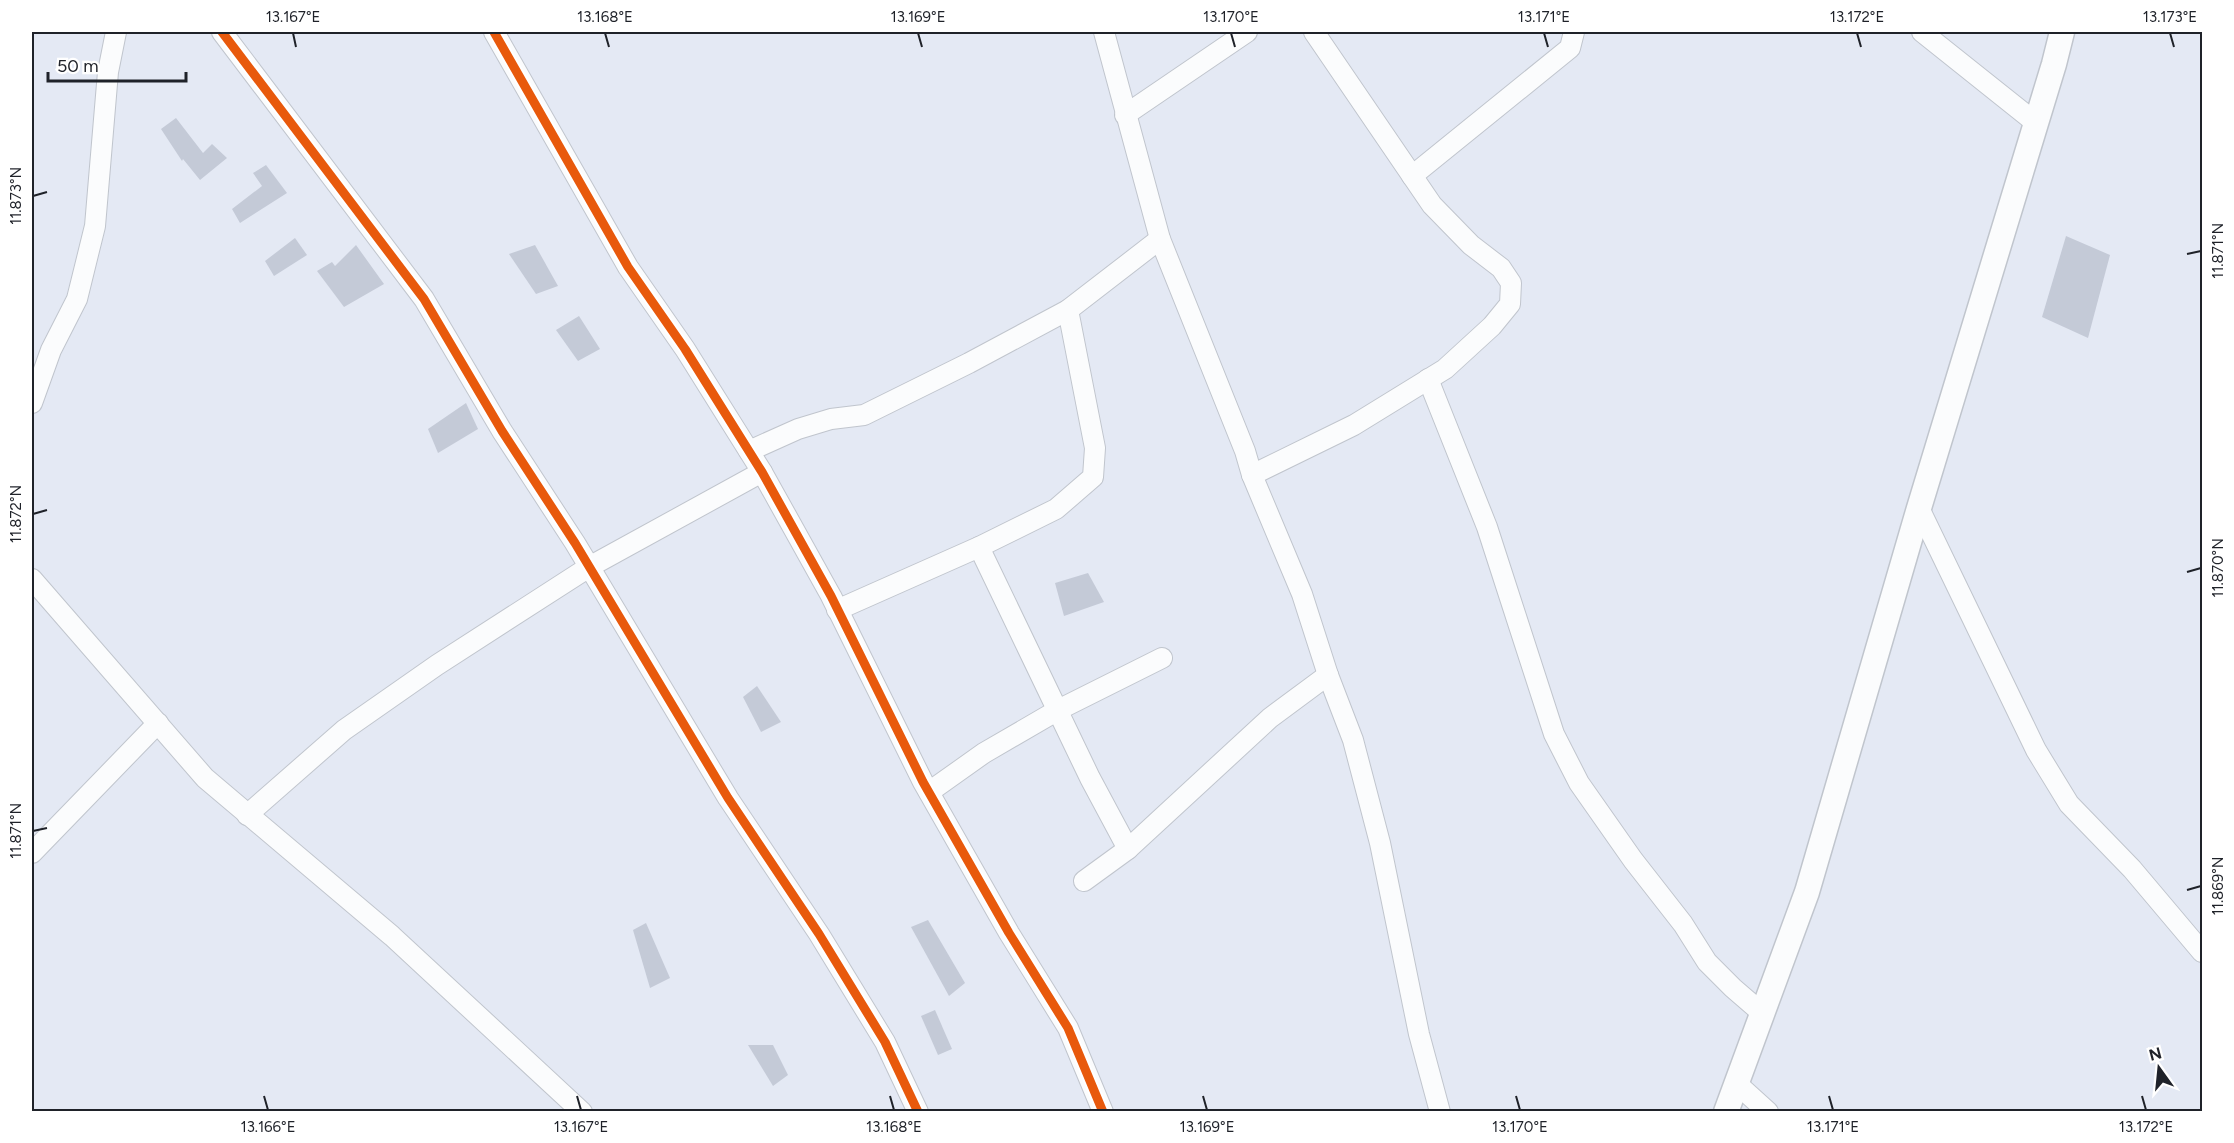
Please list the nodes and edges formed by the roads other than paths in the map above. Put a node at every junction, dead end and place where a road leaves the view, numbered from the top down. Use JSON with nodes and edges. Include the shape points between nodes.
{"nodes":[{"id":1,"x":116,"y":32,"type":"edge"},
{"id":2,"x":222,"y":32,"type":"edge"},
{"id":3,"x":494,"y":32,"type":"edge"},
{"id":4,"x":1104,"y":32,"type":"edge"},
{"id":5,"x":1247,"y":32,"type":"edge"},
{"id":6,"x":1314,"y":32,"type":"edge"},
{"id":7,"x":1574,"y":32,"type":"edge"},
{"id":8,"x":1922,"y":32,"type":"edge"},
{"id":9,"x":2062,"y":32,"type":"edge"},
{"id":10,"x":1125,"y":115,"type":"junction"},
{"id":11,"x":2036,"y":123,"type":"junction"},
{"id":12,"x":1412,"y":176,"type":"junction"},
{"id":13,"x":1160,"y":239,"type":"junction"},
{"id":14,"x":1068,"y":310,"type":"junction"},
{"id":15,"x":1428,"y":380,"type":"junction"},
{"id":16,"x":32,"y":403,"type":"edge"},
{"id":17,"x":749,"y":451,"type":"junction"},
{"id":18,"x":762,"y":472,"type":"junction"},
{"id":19,"x":1251,"y":475,"type":"junction"},
{"id":20,"x":1919,"y":508,"type":"junction"},
{"id":21,"x":979,"y":547,"type":"junction"},
{"id":22,"x":589,"y":567,"type":"junction"},
{"id":23,"x":32,"y":579,"type":"edge"},
{"id":24,"x":837,"y":610,"type":"junction"},
{"id":25,"x":1162,"y":658,"type":"dead end"},
{"id":26,"x":1328,"y":675,"type":"junction"},
{"id":27,"x":1058,"y":710,"type":"junction"},
{"id":28,"x":158,"y":723,"type":"junction"},
{"id":29,"x":929,"y":792,"type":"junction"},
{"id":30,"x":247,"y":815,"type":"junction"},
{"id":31,"x":1128,"y":849,"type":"junction"},
{"id":32,"x":32,"y":853,"type":"edge"},
{"id":33,"x":1084,"y":881,"type":"dead end"},
{"id":34,"x":2202,"y":952,"type":"edge"},
{"id":35,"x":1762,"y":1013,"type":"junction"},
{"id":36,"x":1736,"y":1083,"type":"junction"},
{"id":37,"x":582,"y":1112,"type":"edge"},
{"id":38,"x":918,"y":1112,"type":"edge"},
{"id":39,"x":1103,"y":1112,"type":"edge"},
{"id":40,"x":1440,"y":1112,"type":"edge"},
{"id":41,"x":1726,"y":1112,"type":"edge"},
{"id":42,"x":1768,"y":1112,"type":"edge"}],
"edges":[{"from":1,"to":16,"type":"street","via":[[108,72],[95,226],[77,299],[51,350]]},
{"from":2,"to":22,"type":"street","via":[[424,299],[501,431]]},
{"from":3,"to":17,"type":"street","via":[[628,267]]},
{"from":4,"to":10,"type":"street"},
{"from":5,"to":10,"type":"street"},
{"from":6,"to":12,"type":"street"},
{"from":7,"to":12,"type":"street","via":[[1570,48]]},
{"from":8,"to":11,"type":"street"},
{"from":9,"to":11,"type":"street"},
{"from":10,"to":13,"type":"street"},
{"from":11,"to":20,"type":"street"},
{"from":12,"to":15,"type":"street","via":[[1432,205],[1471,245],[1501,268],[1510,283],[1510,304],[1492,326]]},
{"from":13,"to":14,"type":"street"},
{"from":13,"to":19,"type":"street","via":[[1245,451]]},
{"from":14,"to":17,"type":"street","via":[[864,415],[798,429]]},
{"from":14,"to":21,"type":"street","via":[[1095,448],[1093,477],[1056,509]]},
{"from":15,"to":19,"type":"street","via":[[1354,424]]},
{"from":15,"to":35,"type":"street","via":[[1487,527],[1554,734],[1579,783],[1707,962]]},
{"from":17,"to":18,"type":"street"},
{"from":18,"to":22,"type":"street"},
{"from":18,"to":24,"type":"street"},
{"from":19,"to":26,"type":"street","via":[[1302,594]]},
{"from":20,"to":34,"type":"street","via":[[2036,750],[2069,804],[2132,869]]},
{"from":20,"to":35,"type":"street","via":[[1808,892]]},
{"from":21,"to":24,"type":"street"},
{"from":21,"to":27,"type":"street"},
{"from":22,"to":30,"type":"street","via":[[344,730]]},
{"from":22,"to":38,"type":"street","via":[[728,798],[885,1042]]},
{"from":23,"to":28,"type":"street"},
{"from":24,"to":29,"type":"street"},
{"from":25,"to":27,"type":"street"},
{"from":26,"to":31,"type":"street","via":[[1270,718]]},
{"from":26,"to":40,"type":"street","via":[[1353,740],[1380,843],[1419,1034]]},
{"from":27,"to":29,"type":"street","via":[[984,753]]},
{"from":27,"to":31,"type":"street"},
{"from":28,"to":30,"type":"street","via":[[205,778]]},
{"from":28,"to":32,"type":"street"},
{"from":29,"to":39,"type":"street","via":[[1068,1028]]},
{"from":30,"to":37,"type":"street","via":[[392,936]]},
{"from":31,"to":33,"type":"street"},
{"from":35,"to":36,"type":"street"},
{"from":36,"to":41,"type":"street"},
{"from":36,"to":42,"type":"street"}]}
